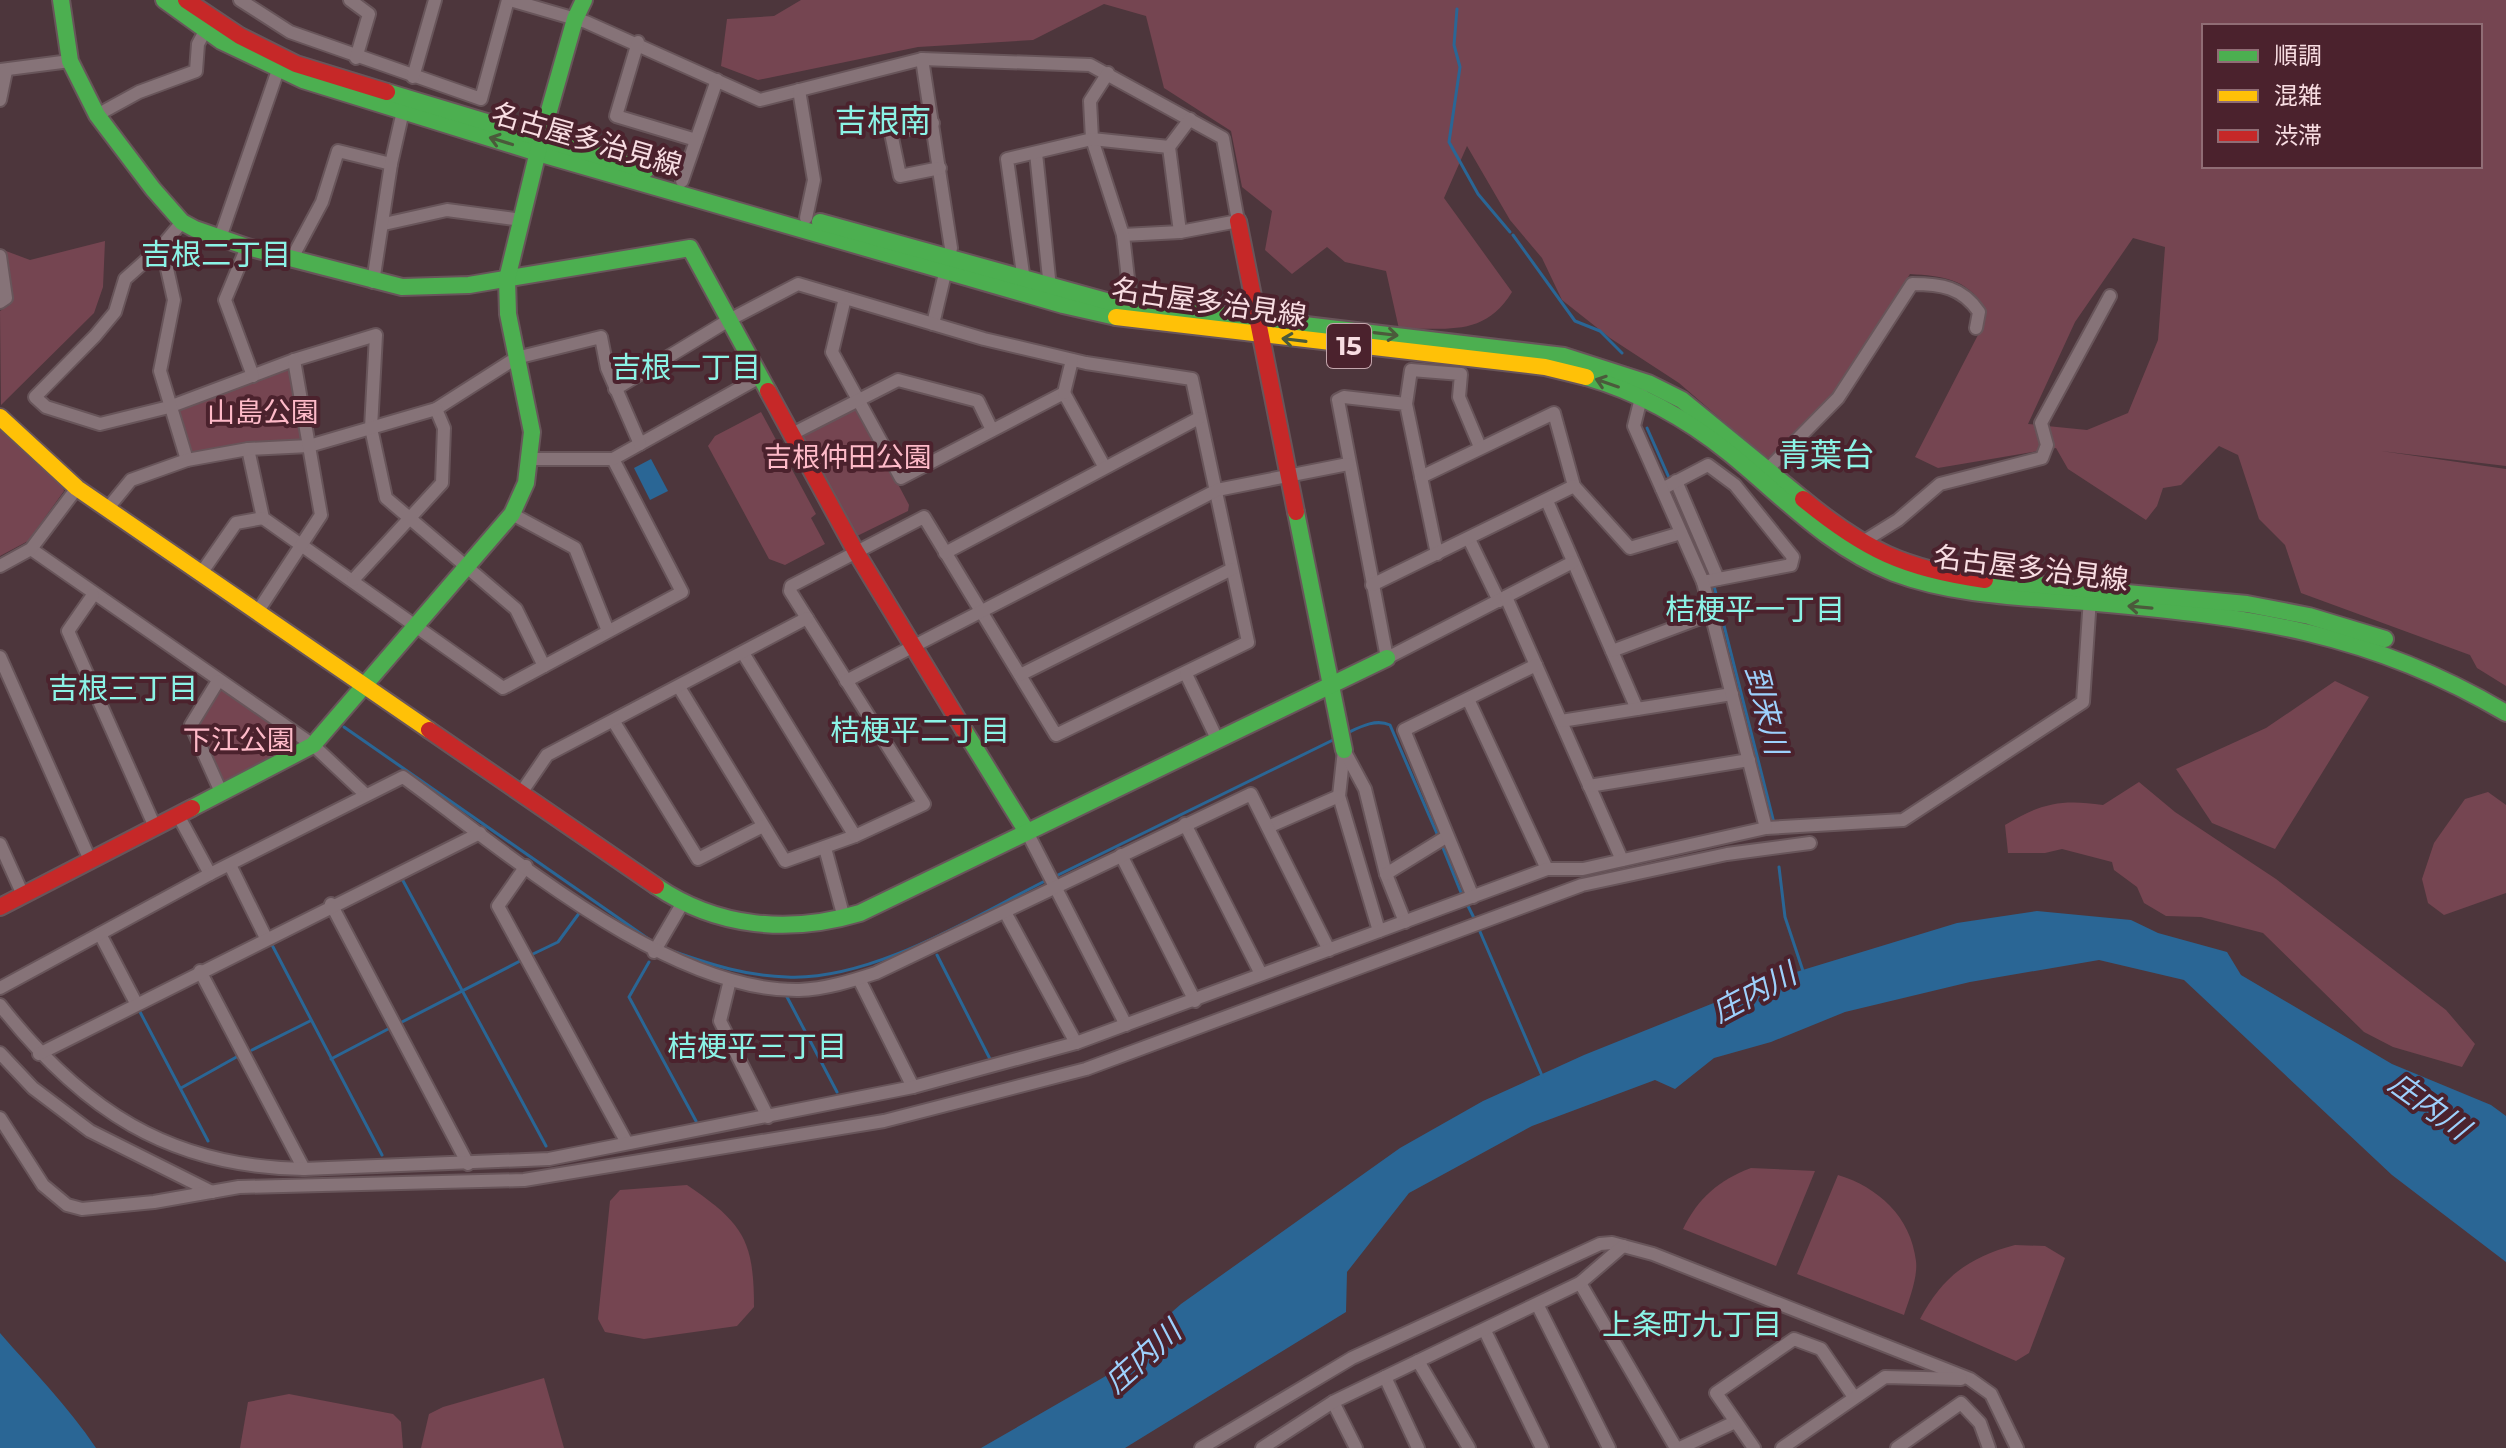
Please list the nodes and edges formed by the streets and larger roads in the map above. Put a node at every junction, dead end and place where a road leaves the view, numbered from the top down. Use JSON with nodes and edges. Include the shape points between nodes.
{"nodes":[{"id":1,"x":61,"y":0,"type":"edge"},
{"id":2,"x":164,"y":0,"type":"edge"},
{"id":3,"x":186,"y":0,"type":"edge"},
{"id":4,"x":240,"y":0,"type":"edge"},
{"id":5,"x":350,"y":0,"type":"edge"},
{"id":6,"x":435,"y":0,"type":"edge"},
{"id":7,"x":509,"y":0,"type":"edge"},
{"id":8,"x":584,"y":0,"type":"edge"},
{"id":9,"x":575,"y":19,"type":"junction"},
{"id":10,"x":205,"y":31,"type":"junction"},
{"id":11,"x":638,"y":42,"type":"junction"},
{"id":12,"x":356,"y":58,"type":"junction"},
{"id":13,"x":922,"y":59,"type":"junction"},
{"id":14,"x":70,"y":61,"type":"junction"},
{"id":15,"x":278,"y":70,"type":"junction"},
{"id":16,"x":3,"y":71,"type":"edge"},
{"id":17,"x":1108,"y":73,"type":"junction"},
{"id":18,"x":413,"y":77,"type":"junction"},
{"id":19,"x":717,"y":80,"type":"junction"},
{"id":20,"x":799,"y":90,"type":"junction"},
{"id":21,"x":0,"y":100,"type":"edge"},
{"id":22,"x":403,"y":111,"type":"junction"},
{"id":23,"x":97,"y":115,"type":"junction"},
{"id":24,"x":1190,"y":119,"type":"junction"},
{"id":25,"x":933,"y":123,"type":"junction"},
{"id":26,"x":1092,"y":139,"type":"junction"},
{"id":27,"x":696,"y":140,"type":"junction"},
{"id":28,"x":540,"y":146,"type":"junction"},
{"id":29,"x":1169,"y":147,"type":"junction"},
{"id":30,"x":1036,"y":153,"type":"junction"},
{"id":31,"x":391,"y":164,"type":"junction"},
{"id":32,"x":940,"y":168,"type":"junction"},
{"id":33,"x":682,"y":181,"type":"junction"},
{"id":34,"x":806,"y":218,"type":"junction"},
{"id":35,"x":522,"y":220,"type":"junction"},
{"id":36,"x":1238,"y":221,"type":"junction"},
{"id":37,"x":182,"y":222,"type":"junction"},
{"id":38,"x":384,"y":224,"type":"junction"},
{"id":39,"x":1180,"y":232,"type":"junction"},
{"id":40,"x":1123,"y":235,"type":"junction"},
{"id":41,"x":220,"y":238,"type":"junction"},
{"id":42,"x":162,"y":246,"type":"junction"},
{"id":43,"x":247,"y":247,"type":"junction"},
{"id":44,"x":0,"y":256,"type":"edge"},
{"id":45,"x":292,"y":258,"type":"junction"},
{"id":46,"x":948,"y":266,"type":"junction"},
{"id":47,"x":507,"y":279,"type":"junction"},
{"id":48,"x":1024,"y":281,"type":"junction"},
{"id":49,"x":373,"y":282,"type":"junction"},
{"id":50,"x":1050,"y":288,"type":"junction"},
{"id":51,"x":2110,"y":296,"type":"dead end"},
{"id":52,"x":845,"y":298,"type":"junction"},
{"id":53,"x":0,"y":302,"type":"edge"},
{"id":54,"x":1131,"y":305,"type":"junction"},
{"id":55,"x":729,"y":320,"type":"junction"},
{"id":56,"x":933,"y":324,"type":"junction"},
{"id":57,"x":1261,"y":328,"type":"junction"},
{"id":58,"x":1976,"y":328,"type":"dead end"},
{"id":59,"x":516,"y":358,"type":"junction"},
{"id":60,"x":294,"y":360,"type":"junction"},
{"id":61,"x":1072,"y":360,"type":"junction"},
{"id":62,"x":253,"y":376,"type":"junction"},
{"id":63,"x":760,"y":377,"type":"junction"},
{"id":64,"x":615,"y":389,"type":"junction"},
{"id":65,"x":1644,"y":390,"type":"junction"},
{"id":66,"x":1064,"y":393,"type":"junction"},
{"id":67,"x":857,"y":399,"type":"junction"},
{"id":68,"x":1406,"y":404,"type":"junction"},
{"id":69,"x":169,"y":407,"type":"junction"},
{"id":70,"x":436,"y":409,"type":"junction"},
{"id":71,"x":0,"y":417,"type":"edge"},
{"id":72,"x":1199,"y":418,"type":"junction"},
{"id":73,"x":371,"y":428,"type":"junction"},
{"id":74,"x":992,"y":430,"type":"junction"},
{"id":75,"x":792,"y":434,"type":"junction"},
{"id":76,"x":640,"y":444,"type":"junction"},
{"id":77,"x":309,"y":446,"type":"junction"},
{"id":78,"x":1480,"y":447,"type":"junction"},
{"id":79,"x":248,"y":449,"type":"junction"},
{"id":80,"x":531,"y":459,"type":"junction"},
{"id":81,"x":613,"y":459,"type":"junction"},
{"id":82,"x":187,"y":460,"type":"junction"},
{"id":83,"x":1348,"y":464,"type":"junction"},
{"id":84,"x":1104,"y":466,"type":"junction"},
{"id":85,"x":1767,"y":470,"type":"junction"},
{"id":86,"x":1290,"y":477,"type":"junction"},
{"id":87,"x":1421,"y":477,"type":"junction"},
{"id":88,"x":1670,"y":484,"type":"junction"},
{"id":89,"x":1574,"y":486,"type":"junction"},
{"id":90,"x":77,"y":488,"type":"junction"},
{"id":91,"x":1217,"y":490,"type":"junction"},
{"id":92,"x":1547,"y":501,"type":"junction"},
{"id":93,"x":108,"y":508,"type":"junction"},
{"id":94,"x":512,"y":514,"type":"junction"},
{"id":95,"x":263,"y":518,"type":"junction"},
{"id":96,"x":412,"y":520,"type":"junction"},
{"id":97,"x":1681,"y":533,"type":"junction"},
{"id":98,"x":1469,"y":539,"type":"junction"},
{"id":99,"x":1861,"y":543,"type":"junction"},
{"id":100,"x":303,"y":547,"type":"junction"},
{"id":101,"x":31,"y":549,"type":"junction"},
{"id":102,"x":856,"y":552,"type":"junction"},
{"id":103,"x":945,"y":553,"type":"junction"},
{"id":104,"x":1437,"y":554,"type":"junction"},
{"id":105,"x":1573,"y":562,"type":"junction"},
{"id":106,"x":0,"y":566,"type":"edge"},
{"id":107,"x":467,"y":567,"type":"junction"},
{"id":108,"x":1232,"y":569,"type":"junction"},
{"id":109,"x":202,"y":572,"type":"junction"},
{"id":110,"x":353,"y":580,"type":"junction"},
{"id":111,"x":1711,"y":580,"type":"junction"},
{"id":112,"x":1372,"y":585,"type":"junction"},
{"id":113,"x":93,"y":595,"type":"junction"},
{"id":114,"x":2090,"y":596,"type":"junction"},
{"id":115,"x":1503,"y":599,"type":"junction"},
{"id":116,"x":258,"y":611,"type":"junction"},
{"id":117,"x":981,"y":611,"type":"junction"},
{"id":118,"x":1711,"y":614,"type":"junction"},
{"id":119,"x":807,"y":618,"type":"junction"},
{"id":120,"x":416,"y":626,"type":"junction"},
{"id":121,"x":608,"y":631,"type":"junction"},
{"id":122,"x":914,"y":646,"type":"junction"},
{"id":123,"x":1612,"y":651,"type":"junction"},
{"id":124,"x":743,"y":653,"type":"junction"},
{"id":125,"x":0,"y":657,"type":"edge"},
{"id":126,"x":1387,"y":658,"type":"junction"},
{"id":127,"x":1536,"y":665,"type":"junction"},
{"id":128,"x":544,"y":666,"type":"junction"},
{"id":129,"x":1186,"y":674,"type":"junction"},
{"id":130,"x":1020,"y":675,"type":"junction"},
{"id":131,"x":218,"y":681,"type":"junction"},
{"id":132,"x":846,"y":681,"type":"junction"},
{"id":133,"x":367,"y":685,"type":"junction"},
{"id":134,"x":679,"y":687,"type":"junction"},
{"id":135,"x":1332,"y":687,"type":"junction"},
{"id":136,"x":1732,"y":694,"type":"junction"},
{"id":137,"x":2506,"y":698,"type":"edge"},
{"id":138,"x":1468,"y":699,"type":"junction"},
{"id":139,"x":1637,"y":709,"type":"junction"},
{"id":140,"x":2506,"y":713,"type":"edge"},
{"id":141,"x":1561,"y":721,"type":"junction"},
{"id":142,"x":614,"y":722,"type":"junction"},
{"id":143,"x":1218,"y":741,"type":"junction"},
{"id":144,"x":1342,"y":741,"type":"junction"},
{"id":145,"x":313,"y":745,"type":"junction"},
{"id":146,"x":1749,"y":760,"type":"junction"},
{"id":147,"x":1589,"y":786,"type":"junction"},
{"id":148,"x":221,"y":792,"type":"junction"},
{"id":149,"x":521,"y":793,"type":"junction"},
{"id":150,"x":366,"y":795,"type":"junction"},
{"id":151,"x":1339,"y":796,"type":"junction"},
{"id":152,"x":178,"y":815,"type":"junction"},
{"id":153,"x":1185,"y":824,"type":"junction"},
{"id":154,"x":763,"y":826,"type":"junction"},
{"id":155,"x":155,"y":827,"type":"junction"},
{"id":156,"x":1268,"y":827,"type":"junction"},
{"id":157,"x":1766,"y":828,"type":"junction"},
{"id":158,"x":1027,"y":832,"type":"junction"},
{"id":159,"x":480,"y":833,"type":"junction"},
{"id":160,"x":855,"y":836,"type":"junction"},
{"id":161,"x":1442,"y":840,"type":"junction"},
{"id":162,"x":1810,"y":843,"type":"dead end"},
{"id":163,"x":0,"y":844,"type":"edge"},
{"id":164,"x":825,"y":848,"type":"junction"},
{"id":165,"x":1121,"y":855,"type":"junction"},
{"id":166,"x":90,"y":860,"type":"junction"},
{"id":167,"x":1622,"y":860,"type":"junction"},
{"id":168,"x":230,"y":865,"type":"junction"},
{"id":169,"x":526,"y":866,"type":"junction"},
{"id":170,"x":1547,"y":869,"type":"junction"},
{"id":171,"x":210,"y":874,"type":"junction"},
{"id":172,"x":1386,"y":874,"type":"junction"},
{"id":173,"x":1055,"y":887,"type":"junction"},
{"id":174,"x":23,"y":895,"type":"junction"},
{"id":175,"x":1468,"y":899,"type":"junction"},
{"id":176,"x":331,"y":904,"type":"junction"},
{"id":177,"x":682,"y":904,"type":"junction"},
{"id":178,"x":0,"y":907,"type":"edge"},
{"id":179,"x":1005,"y":912,"type":"junction"},
{"id":180,"x":844,"y":918,"type":"junction"},
{"id":181,"x":1405,"y":922,"type":"junction"},
{"id":182,"x":1379,"y":931,"type":"junction"},
{"id":183,"x":100,"y":934,"type":"junction"},
{"id":184,"x":266,"y":938,"type":"junction"},
{"id":185,"x":657,"y":948,"type":"junction"},
{"id":186,"x":1329,"y":950,"type":"junction"},
{"id":187,"x":200,"y":971,"type":"junction"},
{"id":188,"x":1261,"y":974,"type":"junction"},
{"id":189,"x":859,"y":979,"type":"junction"},
{"id":190,"x":730,"y":980,"type":"junction"},
{"id":191,"x":0,"y":988,"type":"edge"},
{"id":192,"x":1195,"y":1001,"type":"junction"},
{"id":193,"x":136,"y":1003,"type":"junction"},
{"id":194,"x":0,"y":1005,"type":"edge"},
{"id":195,"x":1126,"y":1025,"type":"junction"},
{"id":196,"x":1076,"y":1043,"type":"junction"},
{"id":197,"x":0,"y":1053,"type":"edge"},
{"id":198,"x":39,"y":1054,"type":"junction"},
{"id":199,"x":913,"y":1087,"type":"junction"},
{"id":200,"x":768,"y":1117,"type":"junction"},
{"id":201,"x":0,"y":1118,"type":"edge"},
{"id":202,"x":627,"y":1143,"type":"junction"},
{"id":203,"x":468,"y":1164,"type":"junction"},
{"id":204,"x":304,"y":1169,"type":"junction"},
{"id":205,"x":212,"y":1192,"type":"junction"},
{"id":206,"x":1623,"y":1246,"type":"junction"},
{"id":207,"x":1580,"y":1283,"type":"junction"},
{"id":208,"x":1538,"y":1306,"type":"junction"},
{"id":209,"x":1485,"y":1331,"type":"junction"},
{"id":210,"x":1418,"y":1361,"type":"junction"},
{"id":211,"x":1385,"y":1377,"type":"junction"},
{"id":212,"x":1970,"y":1379,"type":"junction"},
{"id":213,"x":1854,"y":1397,"type":"junction"},
{"id":214,"x":1333,"y":1402,"type":"junction"},
{"id":215,"x":1735,"y":1422,"type":"junction"},
{"id":216,"x":1280,"y":1443,"type":"edge"},
{"id":217,"x":1201,"y":1448,"type":"edge"},
{"id":218,"x":1262,"y":1448,"type":"edge"},
{"id":219,"x":1356,"y":1448,"type":"edge"},
{"id":220,"x":1418,"y":1448,"type":"edge"},
{"id":221,"x":1469,"y":1448,"type":"edge"},
{"id":222,"x":1542,"y":1448,"type":"edge"},
{"id":223,"x":1609,"y":1448,"type":"edge"},
{"id":224,"x":1678,"y":1448,"type":"edge"},
{"id":225,"x":1754,"y":1448,"type":"edge"},
{"id":226,"x":1782,"y":1448,"type":"edge"},
{"id":227,"x":1897,"y":1448,"type":"edge"},
{"id":228,"x":1989,"y":1448,"type":"edge"},
{"id":229,"x":2017,"y":1448,"type":"edge"}],
"edges":[{"from":1,"to":14,"type":"street"},
{"from":2,"to":10,"type":"street","name":"名古屋多治見線","number":"15"},
{"from":3,"to":28,"type":"street","name":"名古屋多治見線","number":"15","via":[[296,64]]},
{"from":4,"to":12,"type":"street","via":[[290,32]]},
{"from":5,"to":12,"type":"street","via":[[369,14]]},
{"from":6,"to":18,"type":"street"},
{"from":7,"to":9,"type":"street"},
{"from":7,"to":18,"type":"street","via":[[481,99]]},
{"from":8,"to":9,"type":"street"},
{"from":9,"to":11,"type":"street"},
{"from":9,"to":28,"type":"street"},
{"from":10,"to":15,"type":"street","name":"名古屋多治見線","number":"15"},
{"from":10,"to":23,"type":"street","via":[[196,71]]},
{"from":11,"to":19,"type":"street"},
{"from":11,"to":27,"type":"street","via":[[616,116]]},
{"from":12,"to":18,"type":"street"},
{"from":13,"to":17,"type":"street","via":[[1090,65]]},
{"from":13,"to":20,"type":"street"},
{"from":13,"to":25,"type":"street"},
{"from":14,"to":16,"type":"street"},
{"from":14,"to":23,"type":"street"},
{"from":15,"to":22,"type":"street","name":"名古屋多治見線","number":"15"},
{"from":15,"to":41,"type":"street"},
{"from":16,"to":21,"type":"street"},
{"from":17,"to":24,"type":"street"},
{"from":17,"to":26,"type":"street","via":[[1090,101]]},
{"from":19,"to":20,"type":"street","via":[[760,100]]},
{"from":19,"to":27,"type":"street"},
{"from":20,"to":34,"type":"street","via":[[814,180]]},
{"from":28,"to":22,"type":"street","name":"名古屋多治見線","number":"15","one_way":true},
{"from":22,"to":31,"type":"street"},
{"from":23,"to":37,"type":"street"},
{"from":24,"to":29,"type":"street"},
{"from":24,"to":36,"type":"street","via":[[1223,138]]},
{"from":25,"to":32,"type":"street"},
{"from":25,"to":32,"type":"street","via":[[891,133],[900,176]]},
{"from":26,"to":29,"type":"street"},
{"from":26,"to":30,"type":"street"},
{"from":26,"to":40,"type":"street"},
{"from":27,"to":33,"type":"street"},
{"from":28,"to":33,"type":"street","name":"名古屋多治見線","number":"15"},
{"from":28,"to":35,"type":"street"},
{"from":28,"to":46,"type":"street","name":"名古屋多治見線","number":"15"},
{"from":29,"to":39,"type":"street"},
{"from":30,"to":48,"type":"street","via":[[1007,159]]},
{"from":30,"to":50,"type":"street"},
{"from":31,"to":38,"type":"street"},
{"from":31,"to":45,"type":"street","via":[[338,151],[322,202]]},
{"from":32,"to":46,"type":"street"},
{"from":33,"to":34,"type":"street","name":"名古屋多治見線","number":"15"},
{"from":34,"to":46,"type":"street","name":"名古屋多治見線","number":"15"},
{"from":35,"to":38,"type":"street","via":[[447,210]]},
{"from":35,"to":47,"type":"street"},
{"from":36,"to":39,"type":"street"},
{"from":36,"to":57,"type":"street"},
{"from":37,"to":41,"type":"street"},
{"from":37,"to":42,"type":"street"},
{"from":38,"to":49,"type":"street"},
{"from":39,"to":40,"type":"street"},
{"from":40,"to":54,"type":"street"},
{"from":41,"to":43,"type":"street"},
{"from":42,"to":69,"type":"street","via":[[174,300],[160,371]]},
{"from":42,"to":69,"type":"street","via":[[125,279],[115,312],[35,397],[46,407],[100,424]]},
{"from":43,"to":45,"type":"street"},
{"from":43,"to":62,"type":"street","via":[[225,300]]},
{"from":44,"to":53,"type":"street","via":[[6,298]]},
{"from":45,"to":49,"type":"street"},
{"from":46,"to":48,"type":"street","name":"名古屋多治見線","number":"15"},
{"from":46,"to":56,"type":"street"},
{"from":46,"to":57,"type":"street","name":"名古屋多治見線","number":"15","via":[[1106,316]]},
{"from":47,"to":49,"type":"street","via":[[437,288]]},
{"from":47,"to":55,"type":"street","via":[[690,248]]},
{"from":47,"to":59,"type":"street"},
{"from":48,"to":50,"type":"street","name":"名古屋多治見線","number":"15"},
{"from":50,"to":54,"type":"street","name":"名古屋多治見線","number":"15"},
{"from":51,"to":99,"type":"street","via":[[2041,423],[2047,445],[2042,458],[1940,484]]},
{"from":52,"to":55,"type":"street","via":[[798,284]]},
{"from":52,"to":56,"type":"street"},
{"from":52,"to":67,"type":"street","via":[[832,352]]},
{"from":54,"to":57,"type":"street","name":"名古屋多治見線","number":"15"},
{"from":55,"to":63,"type":"street"},
{"from":55,"to":64,"type":"street"},
{"from":56,"to":61,"type":"street"},
{"from":57,"to":65,"type":"street","name":"名古屋多治見線","number":"15","via":[[1545,367]]},
{"from":57,"to":86,"type":"street"},
{"from":58,"to":85,"type":"street","via":[[1979,312],[1968,295],[1940,284],[1912,284],[1838,398]]},
{"from":59,"to":64,"type":"street","via":[[601,337]]},
{"from":59,"to":70,"type":"street"},
{"from":59,"to":80,"type":"street","via":[[532,432]]},
{"from":60,"to":62,"type":"street"},
{"from":60,"to":73,"type":"street","via":[[376,335]]},
{"from":60,"to":77,"type":"street"},
{"from":61,"to":66,"type":"street"},
{"from":61,"to":72,"type":"street","via":[[1192,379]]},
{"from":62,"to":69,"type":"street"},
{"from":63,"to":75,"type":"street"},
{"from":63,"to":76,"type":"street"},
{"from":64,"to":76,"type":"street"},
{"from":65,"to":85,"type":"street","name":"名古屋多治見線","number":"15","via":[[1682,400]]},
{"from":65,"to":88,"type":"street","via":[[1634,426]]},
{"from":65,"to":114,"type":"street","name":"名古屋多治見線","number":"15","via":[[1842,547],[1892,572],[1981,593]]},
{"from":66,"to":74,"type":"street"},
{"from":66,"to":84,"type":"street"},
{"from":67,"to":74,"type":"street","via":[[898,380],[978,401]]},
{"from":67,"to":74,"type":"street","via":[[901,478]]},
{"from":67,"to":75,"type":"street"},
{"from":68,"to":78,"type":"street","via":[[1411,370],[1461,374],[1459,397]]},
{"from":68,"to":83,"type":"street","via":[[1338,400]]},
{"from":68,"to":87,"type":"street"},
{"from":69,"to":82,"type":"street"},
{"from":70,"to":73,"type":"street"},
{"from":70,"to":96,"type":"street","via":[[444,428],[442,483]]},
{"from":71,"to":90,"type":"street"},
{"from":72,"to":84,"type":"street"},
{"from":72,"to":91,"type":"street"},
{"from":73,"to":77,"type":"street"},
{"from":73,"to":96,"type":"street","via":[[386,498]]},
{"from":75,"to":102,"type":"street"},
{"from":76,"to":81,"type":"street"},
{"from":77,"to":79,"type":"street"},
{"from":77,"to":100,"type":"street","via":[[321,515]]},
{"from":78,"to":87,"type":"street"},
{"from":78,"to":89,"type":"street","via":[[1554,413]]},
{"from":79,"to":82,"type":"street"},
{"from":79,"to":95,"type":"street"},
{"from":80,"to":81,"type":"street"},
{"from":80,"to":94,"type":"street"},
{"from":81,"to":121,"type":"street","via":[[682,592]]},
{"from":82,"to":93,"type":"street","via":[[131,480]]},
{"from":83,"to":86,"type":"street"},
{"from":83,"to":112,"type":"street"},
{"from":84,"to":103,"type":"street"},
{"from":85,"to":99,"type":"street","name":"名古屋多治見線","number":"15"},
{"from":86,"to":91,"type":"street"},
{"from":86,"to":135,"type":"street"},
{"from":87,"to":104,"type":"street"},
{"from":88,"to":97,"type":"street"},
{"from":88,"to":111,"type":"street"},
{"from":88,"to":111,"type":"street","via":[[1708,465],[1735,485],[1793,557],[1791,565]]},
{"from":89,"to":92,"type":"street"},
{"from":89,"to":97,"type":"street","via":[[1630,548]]},
{"from":90,"to":93,"type":"street"},
{"from":90,"to":101,"type":"street"},
{"from":91,"to":108,"type":"street"},
{"from":91,"to":117,"type":"street"},
{"from":92,"to":98,"type":"street"},
{"from":92,"to":105,"type":"street"},
{"from":93,"to":109,"type":"street"},
{"from":94,"to":107,"type":"street"},
{"from":94,"to":121,"type":"street","via":[[575,548]]},
{"from":95,"to":100,"type":"street"},
{"from":95,"to":109,"type":"street","via":[[236,523]]},
{"from":96,"to":107,"type":"street"},
{"from":96,"to":110,"type":"street"},
{"from":97,"to":111,"type":"street"},
{"from":98,"to":104,"type":"street"},
{"from":98,"to":115,"type":"street"},
{"from":99,"to":114,"type":"street","name":"名古屋多治見線","number":"15","via":[[1942,574]]},
{"from":100,"to":110,"type":"street"},
{"from":100,"to":116,"type":"street"},
{"from":101,"to":106,"type":"street"},
{"from":101,"to":113,"type":"street"},
{"from":102,"to":103,"type":"street","via":[[924,517]]},
{"from":102,"to":119,"type":"street","via":[[791,586]]},
{"from":102,"to":122,"type":"street"},
{"from":103,"to":117,"type":"street"},
{"from":104,"to":112,"type":"street"},
{"from":105,"to":115,"type":"street"},
{"from":105,"to":123,"type":"street"},
{"from":107,"to":120,"type":"street"},
{"from":107,"to":128,"type":"street","via":[[516,609]]},
{"from":108,"to":129,"type":"street","via":[[1248,642]]},
{"from":108,"to":130,"type":"street"},
{"from":109,"to":116,"type":"street"},
{"from":110,"to":120,"type":"street"},
{"from":111,"to":118,"type":"street"},
{"from":112,"to":126,"type":"street"},
{"from":113,"to":131,"type":"street"},
{"from":113,"to":155,"type":"street","via":[[68,631]]},
{"from":114,"to":137,"type":"street","name":"名古屋多治見線","number":"15","via":[[2247,604],[2309,616],[2414,651]]},
{"from":140,"to":114,"type":"street","name":"名古屋多治見線","number":"15","one_way":true,"via":[[2410,662],[2310,629]]},
{"from":114,"to":157,"type":"street","via":[[2083,702],[1903,820]]},
{"from":115,"to":126,"type":"street"},
{"from":115,"to":127,"type":"street"},
{"from":116,"to":133,"type":"street"},
{"from":117,"to":122,"type":"street"},
{"from":117,"to":130,"type":"street"},
{"from":118,"to":123,"type":"street"},
{"from":118,"to":136,"type":"street"},
{"from":119,"to":124,"type":"street"},
{"from":119,"to":132,"type":"street"},
{"from":120,"to":128,"type":"street","via":[[503,688]]},
{"from":120,"to":133,"type":"street"},
{"from":121,"to":128,"type":"street"},
{"from":122,"to":132,"type":"street"},
{"from":122,"to":158,"type":"street"},
{"from":123,"to":139,"type":"street"},
{"from":124,"to":134,"type":"street"},
{"from":124,"to":160,"type":"street"},
{"from":125,"to":166,"type":"street"},
{"from":126,"to":135,"type":"street"},
{"from":127,"to":138,"type":"street"},
{"from":127,"to":141,"type":"street"},
{"from":129,"to":130,"type":"street","via":[[1056,735]]},
{"from":129,"to":143,"type":"street"},
{"from":131,"to":145,"type":"street"},
{"from":131,"to":148,"type":"street","via":[[191,725]]},
{"from":132,"to":160,"type":"street","via":[[924,804]]},
{"from":133,"to":145,"type":"street"},
{"from":133,"to":149,"type":"street"},
{"from":134,"to":142,"type":"street"},
{"from":134,"to":154,"type":"street"},
{"from":135,"to":143,"type":"street"},
{"from":135,"to":144,"type":"street"},
{"from":136,"to":139,"type":"street"},
{"from":136,"to":146,"type":"street"},
{"from":138,"to":161,"type":"street","via":[[1404,730]]},
{"from":138,"to":170,"type":"street"},
{"from":139,"to":141,"type":"street"},
{"from":141,"to":147,"type":"street"},
{"from":142,"to":149,"type":"street","via":[[547,755]]},
{"from":142,"to":154,"type":"street","via":[[698,859]]},
{"from":143,"to":158,"type":"street"},
{"from":144,"to":151,"type":"street"},
{"from":144,"to":172,"type":"street","via":[[1365,789]]},
{"from":145,"to":148,"type":"street"},
{"from":145,"to":150,"type":"street"},
{"from":146,"to":147,"type":"street"},
{"from":146,"to":157,"type":"street"},
{"from":147,"to":167,"type":"street"},
{"from":148,"to":152,"type":"street"},
{"from":149,"to":177,"type":"street"},
{"from":150,"to":159,"type":"street","via":[[403,777]]},
{"from":150,"to":168,"type":"street"},
{"from":151,"to":156,"type":"street"},
{"from":151,"to":182,"type":"street"},
{"from":152,"to":155,"type":"street"},
{"from":152,"to":171,"type":"street"},
{"from":153,"to":156,"type":"street","via":[[1251,794]]},
{"from":153,"to":165,"type":"street"},
{"from":153,"to":188,"type":"street"},
{"from":154,"to":164,"type":"street","via":[[785,861]]},
{"from":155,"to":166,"type":"street"},
{"from":156,"to":186,"type":"street"},
{"from":157,"to":167,"type":"street"},
{"from":158,"to":173,"type":"street"},
{"from":158,"to":180,"type":"street"},
{"from":159,"to":169,"type":"street"},
{"from":159,"to":176,"type":"street"},
{"from":160,"to":164,"type":"street"},
{"from":161,"to":172,"type":"street"},
{"from":161,"to":175,"type":"street"},
{"from":162,"to":205,"type":"street","via":[[1582,885],[1086,1069],[884,1121],[524,1180]]},
{"from":163,"to":174,"type":"street"},
{"from":164,"to":180,"type":"street"},
{"from":165,"to":173,"type":"street"},
{"from":165,"to":192,"type":"street"},
{"from":166,"to":174,"type":"street"},
{"from":167,"to":170,"type":"street","via":[[1583,869]]},
{"from":168,"to":171,"type":"street"},
{"from":168,"to":184,"type":"street"},
{"from":169,"to":185,"type":"street"},
{"from":169,"to":202,"type":"street","via":[[498,906]]},
{"from":170,"to":175,"type":"street"},
{"from":171,"to":183,"type":"street"},
{"from":172,"to":181,"type":"street"},
{"from":173,"to":179,"type":"street"},
{"from":173,"to":195,"type":"street"},
{"from":174,"to":178,"type":"street"},
{"from":175,"to":181,"type":"street"},
{"from":176,"to":184,"type":"street"},
{"from":176,"to":203,"type":"street"},
{"from":177,"to":180,"type":"street","via":[[760,927],[789,929]]},
{"from":177,"to":185,"type":"street"},
{"from":179,"to":189,"type":"street"},
{"from":179,"to":196,"type":"street"},
{"from":181,"to":182,"type":"street"},
{"from":182,"to":186,"type":"street"},
{"from":183,"to":191,"type":"street"},
{"from":183,"to":193,"type":"street"},
{"from":184,"to":187,"type":"street"},
{"from":185,"to":190,"type":"street"},
{"from":186,"to":188,"type":"street"},
{"from":187,"to":193,"type":"street"},
{"from":187,"to":204,"type":"street"},
{"from":188,"to":192,"type":"street"},
{"from":189,"to":190,"type":"street","via":[[797,990]]},
{"from":189,"to":199,"type":"street"},
{"from":190,"to":200,"type":"street","via":[[720,1021]]},
{"from":192,"to":195,"type":"street"},
{"from":193,"to":198,"type":"street"},
{"from":194,"to":198,"type":"street"},
{"from":195,"to":196,"type":"street"},
{"from":196,"to":199,"type":"street"},
{"from":197,"to":205,"type":"street","via":[[33,1088],[90,1131]]},
{"from":198,"to":204,"type":"street","via":[[78,1091],[147,1132],[219,1159]]},
{"from":199,"to":200,"type":"street"},
{"from":200,"to":202,"type":"street"},
{"from":201,"to":205,"type":"street","via":[[43,1185],[67,1205],[82,1209]]},
{"from":202,"to":203,"type":"street","via":[[549,1159]]},
{"from":203,"to":204,"type":"street"},
{"from":206,"to":207,"type":"street"},
{"from":206,"to":212,"type":"street"},
{"from":206,"to":217,"type":"street","via":[[1600,1244],[1352,1358]]},
{"from":207,"to":208,"type":"street"},
{"from":207,"to":224,"type":"street"},
{"from":208,"to":209,"type":"street"},
{"from":208,"to":223,"type":"street"},
{"from":209,"to":210,"type":"street"},
{"from":209,"to":222,"type":"street"},
{"from":210,"to":211,"type":"street"},
{"from":210,"to":221,"type":"street"},
{"from":211,"to":214,"type":"street"},
{"from":211,"to":220,"type":"street"},
{"from":212,"to":213,"type":"street","via":[[1885,1377]]},
{"from":212,"to":229,"type":"street","via":[[1991,1394]]},
{"from":213,"to":215,"type":"street","via":[[1821,1349],[1794,1339],[1716,1393]]},
{"from":213,"to":226,"type":"street"},
{"from":214,"to":216,"type":"street"},
{"from":214,"to":219,"type":"street"},
{"from":215,"to":224,"type":"street"},
{"from":215,"to":225,"type":"street"},
{"from":216,"to":218,"type":"street"},
{"from":227,"to":228,"type":"street","via":[[1961,1403],[1980,1423]]}]}
